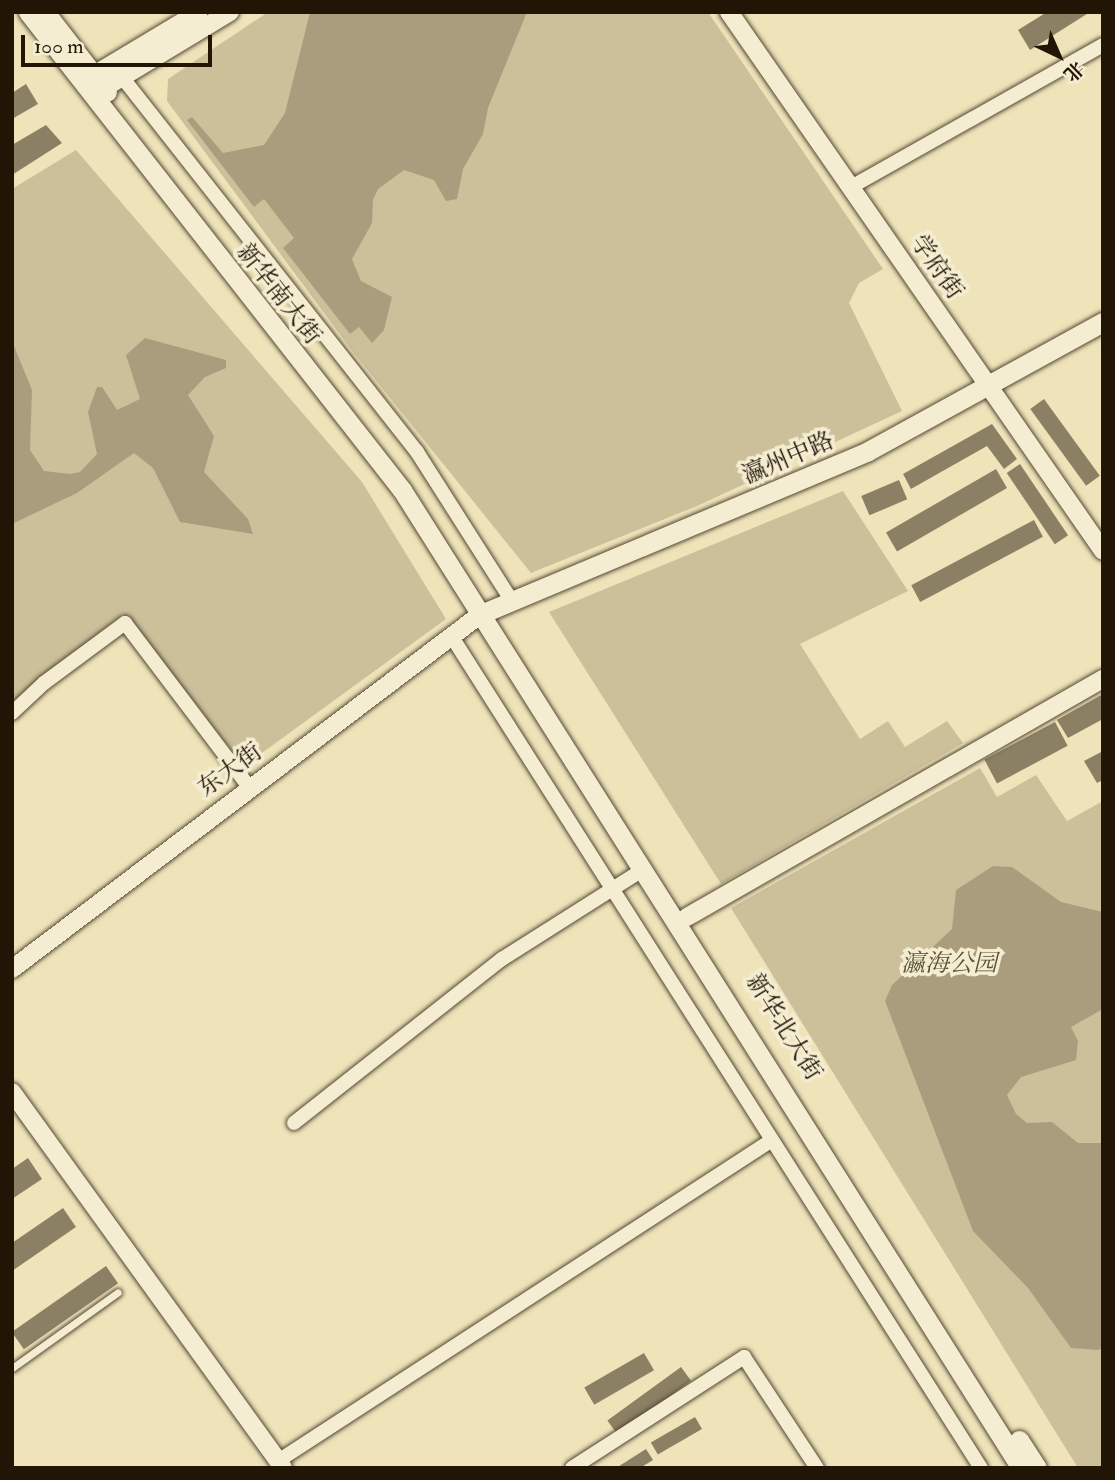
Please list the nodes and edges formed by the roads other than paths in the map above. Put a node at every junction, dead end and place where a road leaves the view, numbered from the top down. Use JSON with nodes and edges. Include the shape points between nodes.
{"nodes":[{"id":1,"x":28,"y":12,"type":"edge"},
{"id":2,"x":45,"y":12,"type":"edge"},
{"id":3,"x":199,"y":12,"type":"edge"},
{"id":4,"x":230,"y":12,"type":"edge"},
{"id":5,"x":729,"y":12,"type":"edge"},
{"id":6,"x":1103,"y":45,"type":"edge"},
{"id":7,"x":122,"y":77,"type":"junction"},
{"id":8,"x":99,"y":82,"type":"junction"},
{"id":9,"x":851,"y":187,"type":"junction"},
{"id":10,"x":1103,"y":322,"type":"edge"},
{"id":11,"x":989,"y":386,"type":"junction"},
{"id":12,"x":1103,"y":551,"type":"edge"},
{"id":13,"x":512,"y":601,"type":"junction"},
{"id":14,"x":487,"y":612,"type":"junction"},
{"id":15,"x":452,"y":637,"type":"junction"},
{"id":16,"x":1103,"y":679,"type":"edge"},
{"id":17,"x":12,"y":713,"type":"edge"},
{"id":18,"x":249,"y":787,"type":"junction"},
{"id":19,"x":642,"y":870,"type":"junction"},
{"id":20,"x":612,"y":889,"type":"junction"},
{"id":21,"x":687,"y":917,"type":"junction"},
{"id":22,"x":12,"y":969,"type":"edge"},
{"id":23,"x":12,"y":1092,"type":"edge"},
{"id":24,"x":294,"y":1123,"type":"dead end"},
{"id":25,"x":772,"y":1140,"type":"junction"},
{"id":26,"x":118,"y":1292,"type":"dead end"},
{"id":27,"x":12,"y":1368,"type":"edge"},
{"id":28,"x":281,"y":1464,"type":"edge"},
{"id":29,"x":572,"y":1468,"type":"edge"},
{"id":30,"x":817,"y":1468,"type":"edge"},
{"id":31,"x":981,"y":1468,"type":"edge"},
{"id":32,"x":1021,"y":1468,"type":"edge"},
{"id":33,"x":1037,"y":1468,"type":"edge"}],
"edges":[{"from":1,"to":14,"type":"main road","name":"新华南大街","via":[[402,490]]},
{"from":2,"to":8,"type":"main road","name":"新华南大街"},
{"from":3,"to":8,"type":"street"},
{"from":4,"to":7,"type":"street"},
{"from":5,"to":9,"type":"street","name":"学府街"},
{"from":6,"to":9,"type":"street"},
{"from":7,"to":8,"type":"street"},
{"from":7,"to":13,"type":"street","via":[[417,452]]},
{"from":8,"to":14,"type":"main road","name":"新华南大街","via":[[412,483]]},
{"from":9,"to":11,"type":"street","name":"学府街"},
{"from":10,"to":11,"type":"main road","name":"瀛州中路"},
{"from":11,"to":12,"type":"street","name":"学府街"},
{"from":11,"to":13,"type":"main road","name":"瀛州中路","via":[[867,451]]},
{"from":13,"to":14,"type":"main road","name":"瀛州中路"},
{"from":14,"to":15,"type":"street","name":"东大街"},
{"from":14,"to":19,"type":"main road","name":"新华北大街"},
{"from":14,"to":21,"type":"main road","name":"新华北大街"},
{"from":15,"to":18,"type":"street","name":"东大街"},
{"from":15,"to":20,"type":"street"},
{"from":16,"to":21,"type":"street"},
{"from":17,"to":18,"type":"street","via":[[44,683],[125,623]]},
{"from":18,"to":22,"type":"street","name":"东大街"},
{"from":19,"to":20,"type":"street"},
{"from":19,"to":32,"type":"main road","name":"新华北大街"},
{"from":20,"to":24,"type":"street","via":[[502,959]]},
{"from":20,"to":25,"type":"street"},
{"from":21,"to":33,"type":"main road","name":"新华北大街"},
{"from":23,"to":28,"type":"street"},
{"from":25,"to":28,"type":"street"},
{"from":25,"to":31,"type":"street"},
{"from":26,"to":27,"type":"lane"},
{"from":29,"to":30,"type":"street","via":[[744,1357]]}]}
